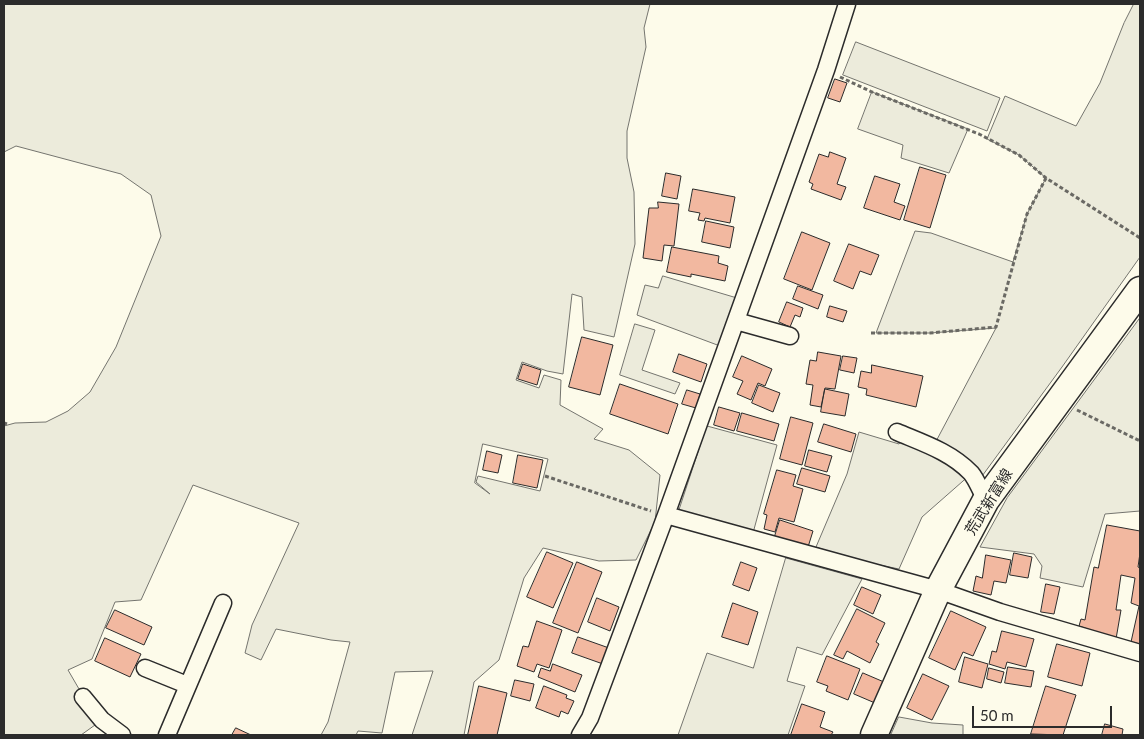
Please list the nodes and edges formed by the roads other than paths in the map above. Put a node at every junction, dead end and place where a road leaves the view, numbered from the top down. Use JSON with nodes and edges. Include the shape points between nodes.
{"nodes":[{"id":1,"x":847,"y":4,"type":"edge"},
{"id":2,"x":1140,"y":290,"type":"edge"},
{"id":3,"x":736,"y":321,"type":"junction"},
{"id":4,"x":790,"y":336,"type":"dead end"},
{"id":5,"x":897,"y":432,"type":"dead end"},
{"id":6,"x":986,"y":500,"type":"junction"},
{"id":7,"x":666,"y":515,"type":"junction"},
{"id":8,"x":938,"y":590,"type":"junction"},
{"id":9,"x":223,"y":603,"type":"dead end"},
{"id":10,"x":1140,"y":653,"type":"edge"},
{"id":11,"x":145,"y":668,"type":"dead end"},
{"id":12,"x":187,"y":685,"type":"junction"},
{"id":13,"x":83,"y":697,"type":"dead end"},
{"id":14,"x":122,"y":735,"type":"edge"},
{"id":15,"x":167,"y":735,"type":"edge"},
{"id":16,"x":580,"y":735,"type":"edge"},
{"id":17,"x":874,"y":735,"type":"edge"}],
"edges":[{"from":1,"to":3,"type":"street"},
{"from":2,"to":6,"type":"main road","name":"荒武新富線"},
{"from":3,"to":4,"type":"street"},
{"from":3,"to":7,"type":"street"},
{"from":5,"to":6,"type":"street","via":[[952,457],[972,474]]},
{"from":6,"to":8,"type":"main road","name":"荒武新富線"},
{"from":7,"to":8,"type":"street"},
{"from":7,"to":16,"type":"street","via":[[590,718]]},
{"from":8,"to":10,"type":"street","via":[[1000,612]]},
{"from":8,"to":17,"type":"main road","name":"荒武新富線"},
{"from":9,"to":12,"type":"street"},
{"from":11,"to":12,"type":"street"},
{"from":12,"to":15,"type":"street"},
{"from":13,"to":14,"type":"street","via":[[102,720]]}]}
